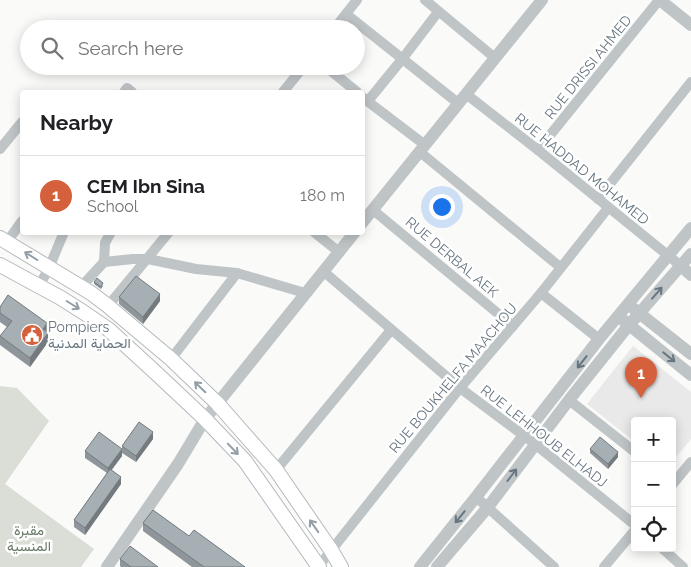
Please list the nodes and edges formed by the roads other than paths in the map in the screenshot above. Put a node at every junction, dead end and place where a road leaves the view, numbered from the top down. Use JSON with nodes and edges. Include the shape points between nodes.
{"nodes":[{"id":1,"x":357,"y":0,"type":"edge"},
{"id":2,"x":424,"y":0,"type":"edge"},
{"id":3,"x":542,"y":0,"type":"edge"},
{"id":4,"x":659,"y":0,"type":"edge"},
{"id":5,"x":438,"y":12,"type":"junction"},
{"id":6,"x":346,"y":14,"type":"junction"},
{"id":7,"x":341,"y":20,"type":"edge"},
{"id":8,"x":354,"y":20,"type":"edge"},
{"id":9,"x":691,"y":25,"type":"edge"},
{"id":10,"x":365,"y":29,"type":"edge"},
{"id":11,"x":403,"y":58,"type":"junction"},
{"id":12,"x":495,"y":58,"type":"junction"},
{"id":13,"x":297,"y":75,"type":"edge"},
{"id":14,"x":337,"y":75,"type":"edge"},
{"id":15,"x":691,"y":82,"type":"edge"},
{"id":16,"x":286,"y":90,"type":"edge"},
{"id":17,"x":355,"y":90,"type":"edge"},
{"id":18,"x":365,"y":99,"type":"edge"},
{"id":19,"x":462,"y":99,"type":"junction"},
{"id":20,"x":20,"y":124,"type":"edge"},
{"id":21,"x":0,"y":149,"type":"edge"},
{"id":22,"x":422,"y":149,"type":"junction"},
{"id":23,"x":538,"y":150,"type":"junction"},
{"id":24,"x":598,"y":199,"type":"junction"},
{"id":25,"x":608,"y":208,"type":"junction"},
{"id":26,"x":366,"y":216,"type":"edge"},
{"id":27,"x":20,"y":223,"type":"edge"},
{"id":28,"x":691,"y":228,"type":"edge"},
{"id":29,"x":63,"y":235,"type":"edge"},
{"id":30,"x":109,"y":235,"type":"edge"},
{"id":31,"x":167,"y":235,"type":"edge"},
{"id":32,"x":318,"y":235,"type":"edge"},
{"id":33,"x":352,"y":235,"type":"edge"},
{"id":34,"x":4,"y":240,"type":"edge"},
{"id":35,"x":338,"y":252,"type":"junction"},
{"id":36,"x":691,"y":254,"type":"edge"},
{"id":37,"x":668,"y":256,"type":"junction"},
{"id":38,"x":148,"y":259,"type":"junction"},
{"id":39,"x":104,"y":262,"type":"junction"},
{"id":40,"x":0,"y":266,"type":"edge"},
{"id":41,"x":681,"y":266,"type":"junction"},
{"id":42,"x":560,"y":267,"type":"junction"},
{"id":43,"x":49,"y":268,"type":"junction"},
{"id":44,"x":323,"y":271,"type":"junction"},
{"id":45,"x":237,"y":273,"type":"junction"},
{"id":46,"x":691,"y":275,"type":"edge"},
{"id":47,"x":39,"y":286,"type":"junction"},
{"id":48,"x":81,"y":287,"type":"junction"},
{"id":49,"x":305,"y":293,"type":"junction"},
{"id":50,"x":541,"y":293,"type":"junction"},
{"id":51,"x":629,"y":305,"type":"junction"},
{"id":52,"x":108,"y":306,"type":"junction"},
{"id":53,"x":639,"y":314,"type":"junction"},
{"id":54,"x":618,"y":317,"type":"junction"},
{"id":55,"x":629,"y":325,"type":"junction"},
{"id":56,"x":513,"y":326,"type":"junction"},
{"id":57,"x":391,"y":330,"type":"junction"},
{"id":58,"x":599,"y":340,"type":"junction"},
{"id":59,"x":691,"y":354,"type":"edge"},
{"id":60,"x":171,"y":359,"type":"junction"},
{"id":61,"x":691,"y":375,"type":"edge"},
{"id":62,"x":460,"y":388,"type":"junction"},
{"id":63,"x":569,"y":400,"type":"junction"},
{"id":64,"x":217,"y":403,"type":"junction"},
{"id":65,"x":205,"y":420,"type":"junction"},
{"id":66,"x":524,"y":435,"type":"junction"},
{"id":67,"x":535,"y":444,"type":"junction"},
{"id":68,"x":631,"y":449,"type":"edge"},
{"id":69,"x":691,"y":462,"type":"edge"},
{"id":70,"x":276,"y":470,"type":"junction"},
{"id":71,"x":676,"y":480,"type":"edge"},
{"id":72,"x":476,"y":497,"type":"junction"},
{"id":73,"x":488,"y":507,"type":"junction"},
{"id":74,"x":631,"y":522,"type":"edge"},
{"id":75,"x":631,"y":535,"type":"edge"},
{"id":76,"x":331,"y":550,"type":"junction"},
{"id":77,"x":667,"y":552,"type":"edge"},
{"id":78,"x":107,"y":567,"type":"edge"},
{"id":79,"x":318,"y":567,"type":"edge"},
{"id":80,"x":341,"y":567,"type":"edge"},
{"id":81,"x":420,"y":567,"type":"edge"},
{"id":82,"x":439,"y":567,"type":"edge"},
{"id":83,"x":554,"y":567,"type":"edge"},
{"id":84,"x":604,"y":567,"type":"edge"},
{"id":85,"x":684,"y":567,"type":"edge"}],
"edges":[{"from":1,"to":6,"type":"street"},
{"from":2,"to":5,"type":"street"},
{"from":3,"to":12,"type":"street"},
{"from":4,"to":9,"type":"street"},
{"from":4,"to":23,"type":"street","name":"RUE DRISSI AHMED"},
{"from":5,"to":11,"type":"street"},
{"from":5,"to":12,"type":"street"},
{"from":6,"to":7,"type":"street"},
{"from":6,"to":8,"type":"street","name":"RUE HADDAD MOHAMED"},
{"from":10,"to":11,"type":"street","name":"RUE HADDAD MOHAMED"},
{"from":11,"to":18,"type":"street"},
{"from":11,"to":19,"type":"street","name":"RUE HADDAD MOHAMED"},
{"from":12,"to":19,"type":"street"},
{"from":13,"to":16,"type":"street"},
{"from":14,"to":17,"type":"street"},
{"from":15,"to":24,"type":"street"},
{"from":18,"to":22,"type":"street"},
{"from":19,"to":22,"type":"street"},
{"from":19,"to":23,"type":"street","name":"RUE HADDAD MOHAMED"},
{"from":20,"to":21,"type":"street"},
{"from":22,"to":26,"type":"street"},
{"from":22,"to":42,"type":"street"},
{"from":23,"to":24,"type":"street","name":"RUE HADDAD MOHAMED"},
{"from":24,"to":25,"type":"street","name":"RUE HADDAD MOHAMED"},
{"from":25,"to":37,"type":"street","name":"RUE HADDAD MOHAMED"},
{"from":25,"to":42,"type":"street","name":"RUE BOUKHELFA MAACHOU"},
{"from":26,"to":56,"type":"street","name":"RUE DERBAL AEK"},
{"from":27,"to":34,"type":"street"},
{"from":28,"to":37,"type":"street"},
{"from":29,"to":43,"type":"street"},
{"from":30,"to":39,"type":"street","via":[[105,243]]},
{"from":31,"to":38,"type":"street"},
{"from":32,"to":35,"type":"street"},
{"from":33,"to":35,"type":"street"},
{"from":43,"to":34,"type":"main road","one_way":true},
{"from":35,"to":44,"type":"street"},
{"from":36,"to":41,"type":"street"},
{"from":37,"to":41,"type":"street","name":"RUE HADDAD MOHAMED"},
{"from":37,"to":51,"type":"street"},
{"from":38,"to":39,"type":"street"},
{"from":38,"to":45,"type":"street"},
{"from":38,"to":52,"type":"street"},
{"from":39,"to":48,"type":"street"},
{"from":40,"to":47,"type":"main road"},
{"from":41,"to":46,"type":"street"},
{"from":53,"to":41,"type":"street","one_way":true},
{"from":42,"to":50,"type":"street","name":"RUE BOUKHELFA MAACHOU"},
{"from":43,"to":47,"type":"street"},
{"from":43,"to":48,"type":"main road"},
{"from":44,"to":49,"type":"street"},
{"from":44,"to":57,"type":"street","name":"RUE LEHHOUB ELHADJ"},
{"from":45,"to":49,"type":"street"},
{"from":45,"to":60,"type":"street"},
{"from":47,"to":65,"type":"main road","one_way":true,"via":[[108,329]]},
{"from":48,"to":52,"type":"main road"},
{"from":49,"to":64,"type":"street"},
{"from":50,"to":56,"type":"street","name":"RUE BOUKHELFA MAACHOU"},
{"from":50,"to":58,"type":"street"},
{"from":51,"to":53,"type":"street"},
{"from":51,"to":54,"type":"street"},
{"from":52,"to":60,"type":"main road"},
{"from":53,"to":55,"type":"street"},
{"from":53,"to":59,"type":"street"},
{"from":54,"to":55,"type":"street"},
{"from":54,"to":58,"type":"street"},
{"from":55,"to":61,"type":"street","one_way":true},
{"from":55,"to":63,"type":"street"},
{"from":56,"to":62,"type":"street","name":"RUE BOUKHELFA MAACHOU"},
{"from":57,"to":62,"type":"street","name":"RUE LEHHOUB ELHADJ"},
{"from":57,"to":70,"type":"street"},
{"from":58,"to":66,"type":"street","one_way":true},
{"from":64,"to":60,"type":"main road","one_way":true},
{"from":62,"to":66,"type":"street","name":"RUE LEHHOUB ELHADJ"},
{"from":62,"to":76,"type":"street","name":"RUE BOUKHELFA MAACHOU"},
{"from":63,"to":67,"type":"street"},
{"from":63,"to":68,"type":"street"},
{"from":64,"to":65,"type":"street"},
{"from":64,"to":70,"type":"main road"},
{"from":65,"to":78,"type":"street"},
{"from":65,"to":79,"type":"main road","one_way":true,"via":[[245,461]]},
{"from":66,"to":67,"type":"street","name":"RUE LEHHOUB ELHADJ"},
{"from":66,"to":72,"type":"street"},
{"from":73,"to":67,"type":"street","one_way":true},
{"from":67,"to":74,"type":"street","name":"RUE LEHHOUB ELHADJ"},
{"from":69,"to":71,"type":"street"},
{"from":76,"to":70,"type":"main road","one_way":true},
{"from":72,"to":73,"type":"street"},
{"from":72,"to":81,"type":"street","one_way":true},
{"from":73,"to":82,"type":"street"},
{"from":73,"to":83,"type":"street"},
{"from":75,"to":84,"type":"street"},
{"from":76,"to":79,"type":"street","name":"RUE BOUKHELFA MAACHOU"},
{"from":76,"to":80,"type":"main road"},
{"from":77,"to":85,"type":"street"}]}
